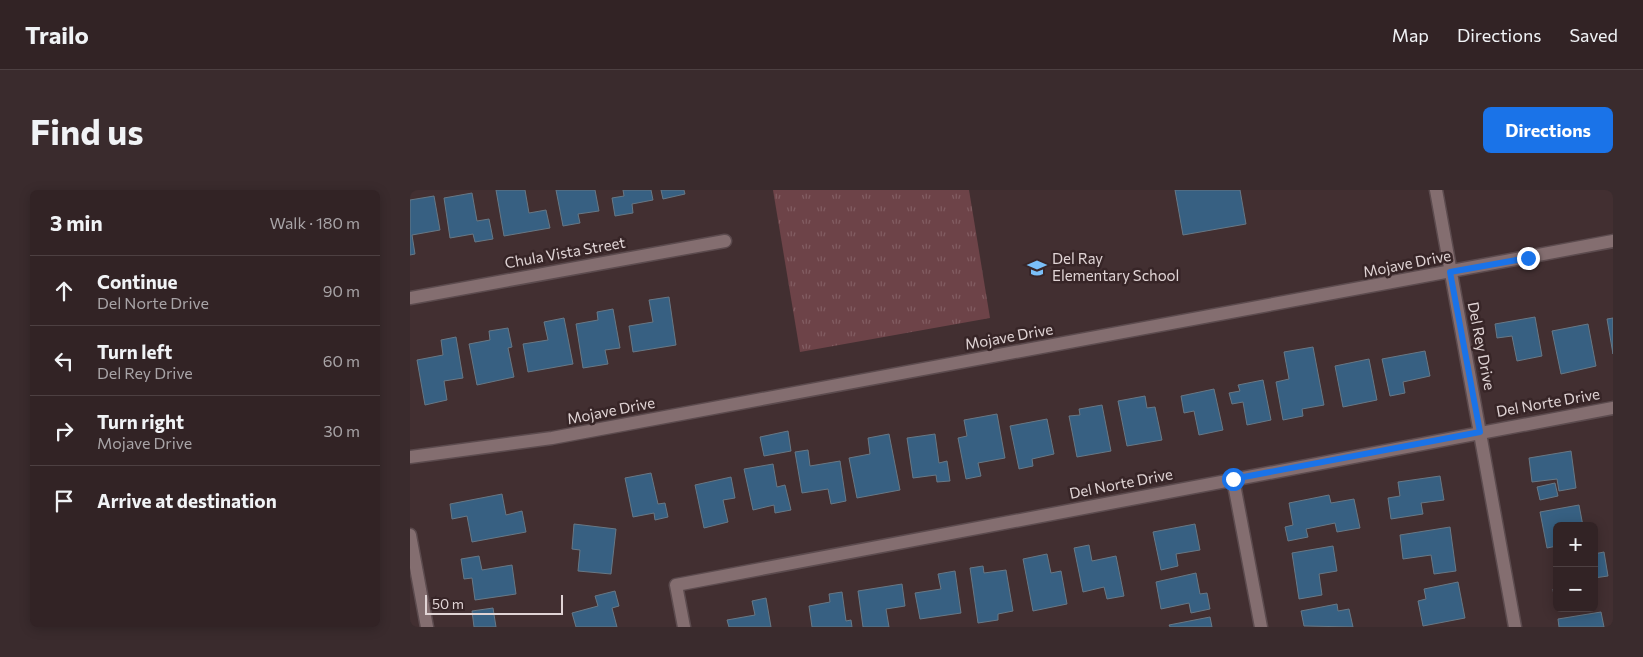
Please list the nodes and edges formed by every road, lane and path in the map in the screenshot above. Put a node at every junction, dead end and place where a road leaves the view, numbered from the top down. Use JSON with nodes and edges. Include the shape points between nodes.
{"nodes":[{"id":1,"x":1436,"y":190,"type":"edge"},
{"id":2,"x":725,"y":241,"type":"dead end"},
{"id":3,"x":1613,"y":242,"type":"edge"},
{"id":4,"x":1450,"y":272,"type":"junction"},
{"id":5,"x":410,"y":298,"type":"edge"},
{"id":6,"x":1613,"y":408,"type":"edge"},
{"id":7,"x":1480,"y":432,"type":"junction"},
{"id":8,"x":410,"y":456,"type":"edge"},
{"id":9,"x":1233,"y":479,"type":"junction"},
{"id":10,"x":410,"y":535,"type":"edge"},
{"id":11,"x":427,"y":627,"type":"edge"},
{"id":12,"x":684,"y":627,"type":"edge"},
{"id":13,"x":1261,"y":627,"type":"edge"},
{"id":14,"x":1515,"y":627,"type":"edge"}],
"edges":[{"from":1,"to":4,"type":"street","name":"Del Rey Drive"},
{"from":2,"to":5,"type":"street","name":"Chula Vista Street"},
{"from":3,"to":4,"type":"street","name":"Mojave Drive"},
{"from":4,"to":7,"type":"street","name":"Del Rey Drive"},
{"from":4,"to":8,"type":"street","name":"Mojave Drive","via":[[552,438]]},
{"from":6,"to":7,"type":"street","name":"Del Norte Drive"},
{"from":7,"to":9,"type":"street","name":"Del Norte Drive"},
{"from":7,"to":14,"type":"street","name":"Del Rey Drive"},
{"from":9,"to":12,"type":"street","name":"Del Norte Drive","via":[[676,585]]},
{"from":9,"to":13,"type":"street"},
{"from":10,"to":11,"type":"street"}]}
